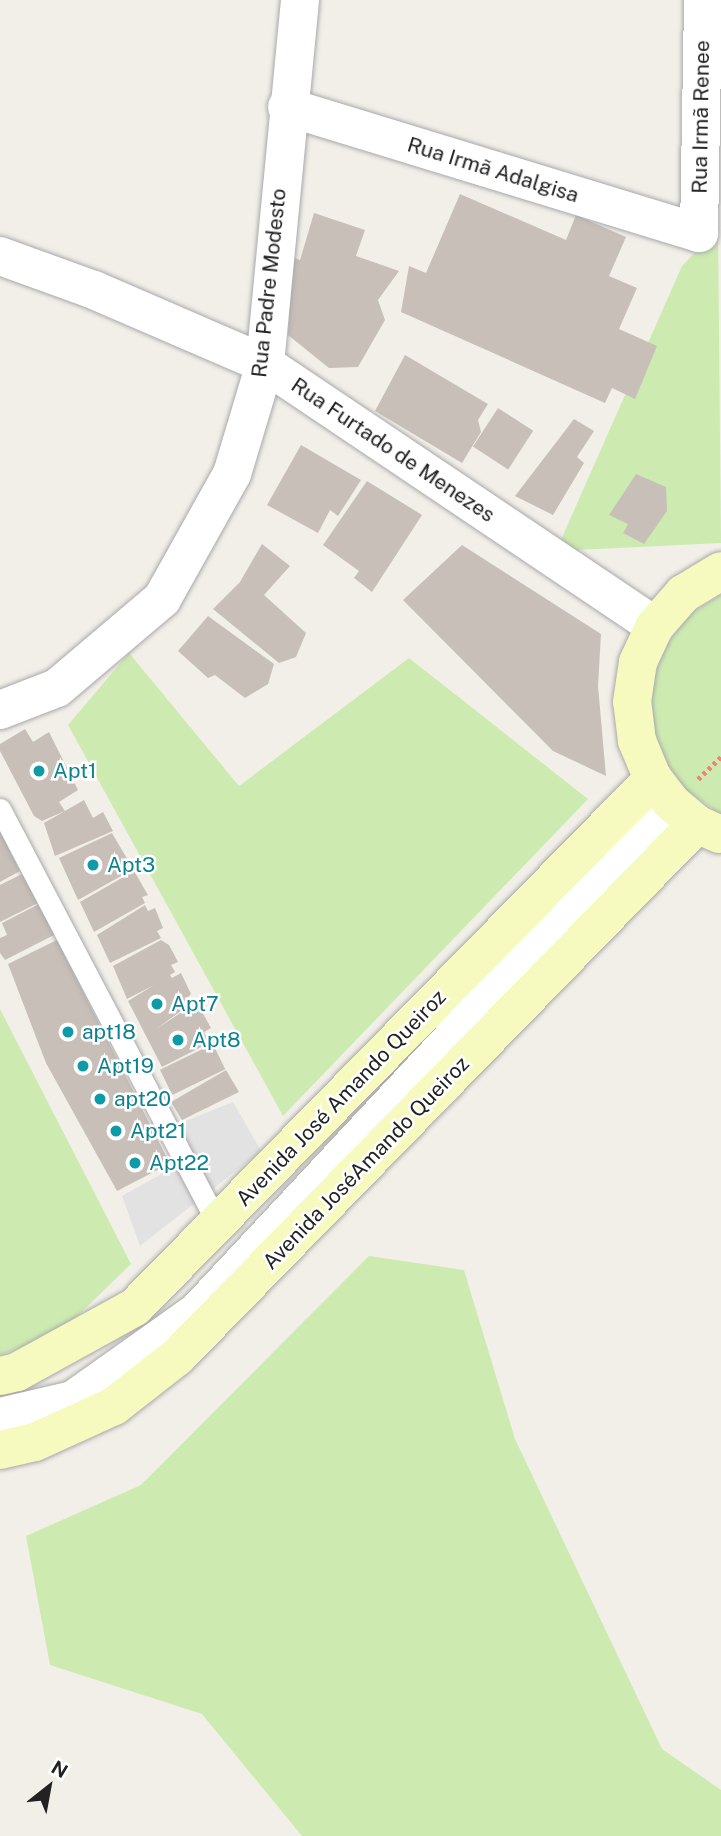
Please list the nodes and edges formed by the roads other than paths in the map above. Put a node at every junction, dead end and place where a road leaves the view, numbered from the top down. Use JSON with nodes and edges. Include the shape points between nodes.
{"nodes":[{"id":1,"x":300,"y":0,"type":"edge"},
{"id":2,"x":702,"y":0,"type":"edge"},
{"id":3,"x":287,"y":107,"type":"junction"},
{"id":4,"x":699,"y":233,"type":"joint"},
{"id":5,"x":0,"y":256,"type":"edge"},
{"id":6,"x":265,"y":364,"type":"junction"},
{"id":7,"x":721,"y":571,"type":"edge"},
{"id":8,"x":655,"y":626,"type":"junction"},
{"id":9,"x":0,"y":710,"type":"edge"},
{"id":10,"x":0,"y":809,"type":"edge"},
{"id":11,"x":686,"y":810,"type":"edge"},
{"id":12,"x":218,"y":1225,"type":"junction"},
{"id":13,"x":0,"y":1376,"type":"edge"},
{"id":14,"x":0,"y":1417,"type":"edge"},
{"id":15,"x":0,"y":1450,"type":"edge"}],
"edges":[{"from":1,"to":3,"type":"street","name":"Rua Padre Modesto"},
{"from":2,"to":4,"type":"street","name":"Rua Irmã Renee"},
{"from":3,"to":4,"type":"street","name":"Rua Irmã Adalgisa"},
{"from":3,"to":6,"type":"street","name":"Rua Padre Modesto"},
{"from":5,"to":6,"type":"street","name":"Rua Furtado de Menezes","via":[[94,290]]},
{"from":6,"to":8,"type":"street","name":"Rua Furtado de Menezes"},
{"from":6,"to":9,"type":"street","name":"Rua Padre Modesto","via":[[232,474],[162,599],[57,688]]},
{"from":7,"to":8,"type":"main road","via":[[684,594]]},
{"from":8,"to":11,"type":"main road","via":[[638,662],[632,702],[637,741]]},
{"from":10,"to":12,"type":"lane"},
{"from":11,"to":12,"type":"main road","name":"Avenida José Amando Queiroz"},
{"from":11,"to":14,"type":"street","via":[[197,1312],[73,1400]]},
{"from":11,"to":15,"type":"main road","name":"Avenida JoséAmando Queiroz","via":[[178,1356],[114,1406],[35,1442]]},
{"from":12,"to":13,"type":"main road","name":"Avenida José Amando Queiroz","via":[[135,1307],[17,1372]]}]}
